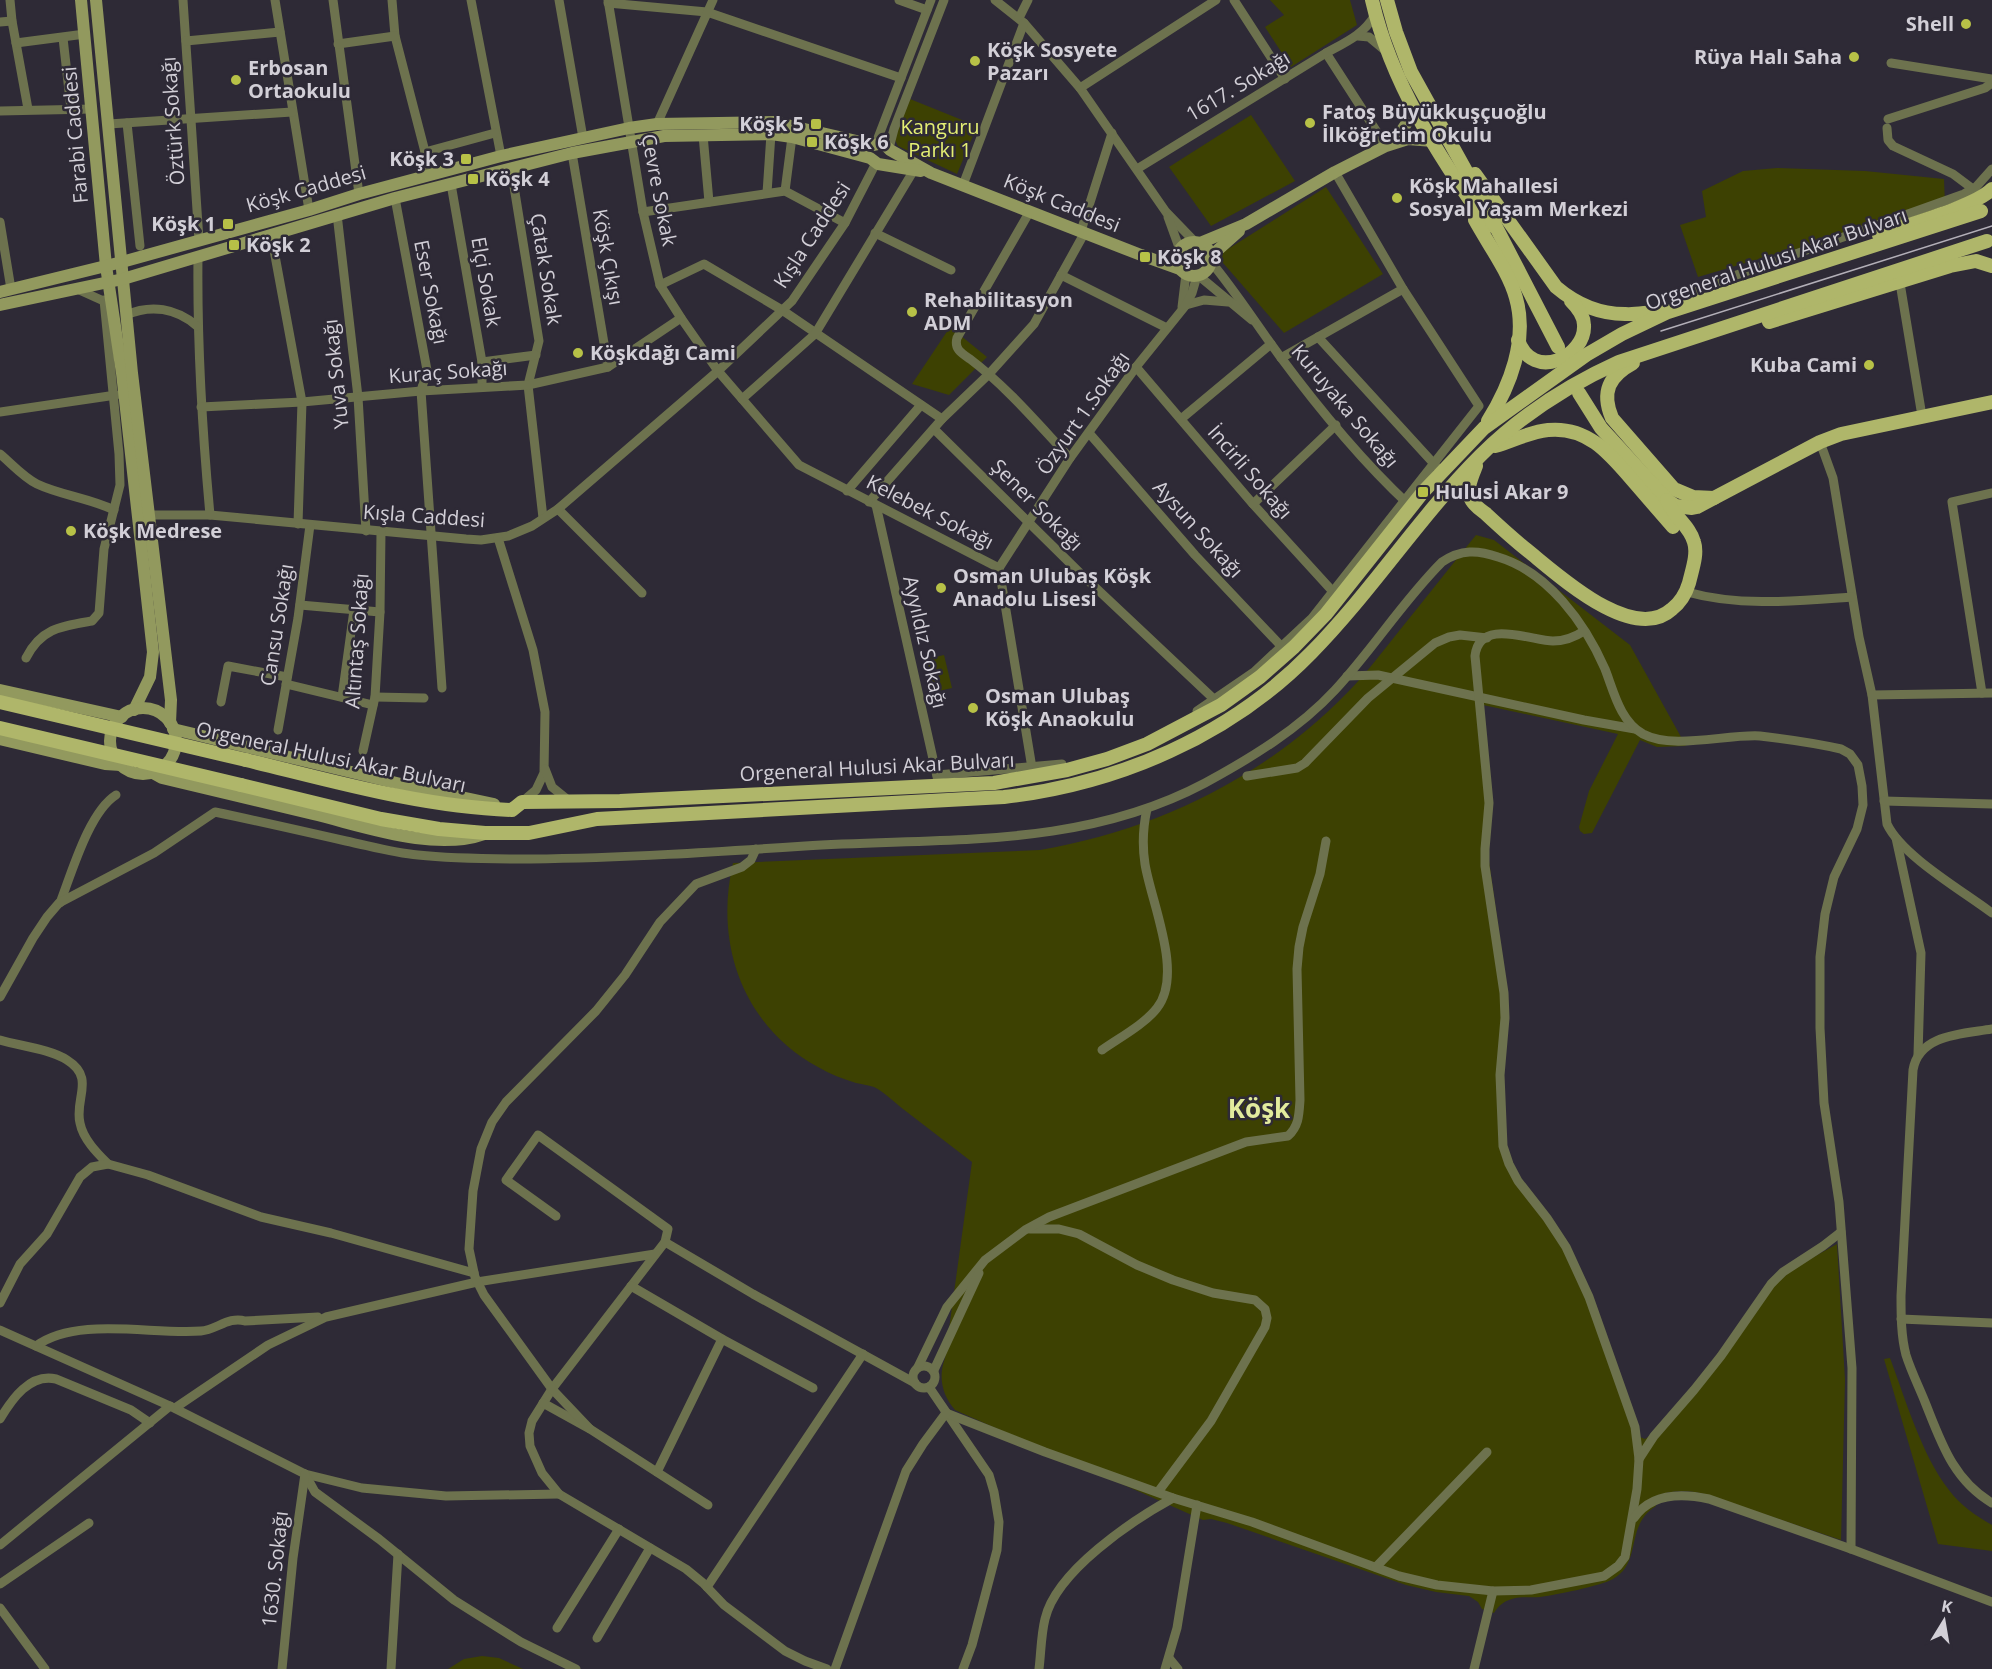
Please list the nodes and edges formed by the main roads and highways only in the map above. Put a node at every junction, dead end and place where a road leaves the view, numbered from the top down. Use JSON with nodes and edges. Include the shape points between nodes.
{"nodes":[{"id":1,"x":1372,"y":0,"type":"edge"},
{"id":2,"x":1387,"y":0,"type":"edge"},
{"id":3,"x":1439,"y":138,"type":"junction"},
{"id":4,"x":1464,"y":193,"type":"junction"},
{"id":5,"x":1986,"y":193,"type":"edge"},
{"id":6,"x":1981,"y":211,"type":"dead end"},
{"id":7,"x":1990,"y":247,"type":"edge"},
{"id":8,"x":1976,"y":261,"type":"junction"},
{"id":9,"x":1992,"y":266,"type":"edge"},
{"id":10,"x":1519,"y":272,"type":"junction"},
{"id":11,"x":1568,"y":297,"type":"junction"},
{"id":12,"x":1697,"y":304,"type":"junction"},
{"id":13,"x":1668,"y":312,"type":"junction"},
{"id":14,"x":1705,"y":333,"type":"junction"},
{"id":15,"x":1518,"y":340,"type":"junction"},
{"id":16,"x":1558,"y":347,"type":"dead end"},
{"id":17,"x":1662,"y":348,"type":"junction"},
{"id":18,"x":1579,"y":393,"type":"dead end"},
{"id":19,"x":1992,"y":402,"type":"edge"},
{"id":20,"x":1484,"y":428,"type":"junction"},
{"id":21,"x":1490,"y":447,"type":"junction"},
{"id":22,"x":1478,"y":458,"type":"junction"},
{"id":23,"x":1716,"y":499,"type":"junction"},
{"id":24,"x":1667,"y":500,"type":"junction"},
{"id":25,"x":1694,"y":560,"type":"junction"},
{"id":26,"x":0,"y":702,"type":"edge"},
{"id":27,"x":0,"y":728,"type":"edge"}],
"edges":[{"from":1,"to":3,"type":"main road","via":[[1387,52],[1411,103]]},
{"from":2,"to":3,"type":"main road"},
{"from":3,"to":4,"type":"main road"},
{"from":3,"to":10,"type":"main road"},
{"from":3,"to":11,"type":"main road","via":[[1494,198],[1556,287]]},
{"from":4,"to":10,"type":"main road"},
{"from":4,"to":15,"type":"main road","via":[[1512,286],[1518,309]]},
{"from":5,"to":12,"type":"main road"},
{"from":6,"to":12,"type":"main road","name":"Orgeneral Hulusi Akar Bulvarı"},
{"from":7,"to":8,"type":"main road"},
{"from":7,"to":14,"type":"main road","name":"Orgeneral Hulusi Akar Bulvarı"},
{"from":8,"to":9,"type":"main road"},
{"from":8,"to":14,"type":"main road","via":[[1754,326]]},
{"from":10,"to":16,"type":"main road"},
{"from":11,"to":13,"type":"main road","via":[[1597,311]]},
{"from":11,"to":15,"type":"main road","via":[[1580,310],[1584,322],[1581,340],[1573,349],[1555,361],[1536,362],[1522,351]]},
{"from":12,"to":13,"type":"main road","name":"Orgeneral Hulusi Akar Bulvarı"},
{"from":13,"to":20,"type":"main road","name":"Orgeneral Hulusi Akar Bulvarı","via":[[1586,355]]},
{"from":14,"to":17,"type":"main road","name":"Orgeneral Hulusi Akar Bulvarı"},
{"from":15,"to":20,"type":"main road","via":[[1506,390]]},
{"from":17,"to":21,"type":"main road","name":"Orgeneral Hulusi Akar Bulvarı","via":[[1585,377]]},
{"from":17,"to":23,"type":"main road","via":[[1612,378],[1606,397],[1608,408],[1612,418],[1674,489],[1693,497]]},
{"from":18,"to":24,"type":"main road","via":[[1601,428]]},
{"from":19,"to":23,"type":"main road","via":[[1841,434]]},
{"from":20,"to":26,"type":"main road","name":"Orgeneral Hulusi Akar Bulvarı","bridge":true,"via":[[1437,468],[1311,631],[1277,663],[1166,735],[1127,752],[1087,765],[1033,772],[994,783],[938,781],[460,806]]},
{"from":21,"to":22,"type":"main road","name":"Orgeneral Hulusi Akar Bulvarı"},
{"from":21,"to":25,"type":"main road","via":[[1550,429],[1585,436],[1608,451],[1689,545]]},
{"from":22,"to":25,"type":"main road","via":[[1469,492],[1472,501],[1569,584],[1612,610],[1642,619],[1666,614],[1687,592]]},
{"from":22,"to":27,"type":"main road","name":"Orgeneral Hulusi Akar Bulvarı","bridge":true,"via":[[1373,584],[1290,673],[1248,706],[1165,754],[1072,786],[1004,797],[597,819],[529,833],[485,833],[392,821]]},
{"from":23,"to":24,"type":"main road","via":[[1692,508]]},
{"from":24,"to":25,"type":"main road","via":[[1694,540]]}]}
